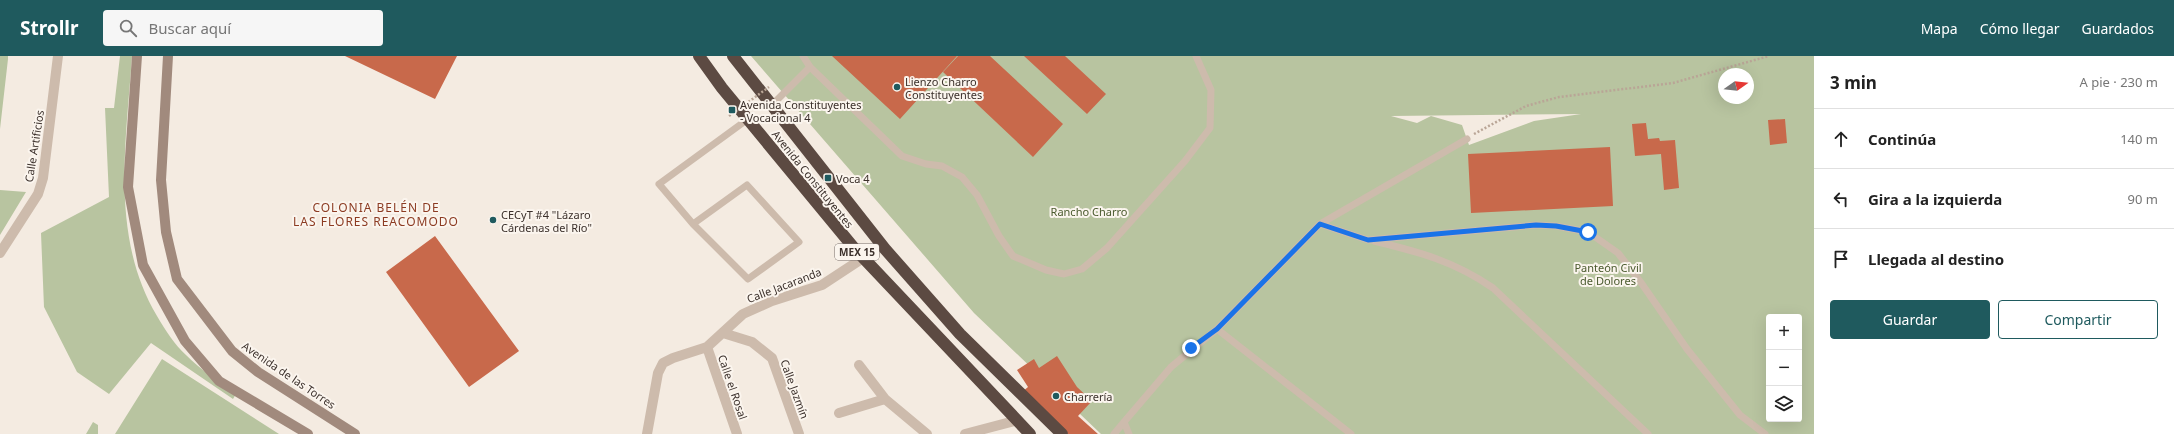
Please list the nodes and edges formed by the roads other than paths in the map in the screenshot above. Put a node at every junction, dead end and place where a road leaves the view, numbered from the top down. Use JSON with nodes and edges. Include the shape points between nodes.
{"nodes":[{"id":1,"x":58,"y":56,"type":"edge"},
{"id":2,"x":137,"y":56,"type":"edge"},
{"id":3,"x":168,"y":56,"type":"edge"},
{"id":4,"x":699,"y":56,"type":"edge"},
{"id":5,"x":732,"y":56,"type":"edge"},
{"id":6,"x":803,"y":56,"type":"edge"},
{"id":7,"x":1196,"y":56,"type":"edge"},
{"id":8,"x":810,"y":67,"type":"junction"},
{"id":9,"x":771,"y":106,"type":"junction"},
{"id":10,"x":748,"y":119,"type":"junction"},
{"id":11,"x":1467,"y":139,"type":"road end"},
{"id":12,"x":693,"y":224,"type":"junction"},
{"id":13,"x":1320,"y":224,"type":"junction"},
{"id":14,"x":1368,"y":240,"type":"junction"},
{"id":15,"x":0,"y":253,"type":"edge"},
{"id":16,"x":863,"y":258,"type":"junction"},
{"id":17,"x":1217,"y":329,"type":"junction"},
{"id":18,"x":723,"y":333,"type":"junction"},
{"id":19,"x":707,"y":347,"type":"junction"},
{"id":20,"x":859,"y":365,"type":"dead end"},
{"id":21,"x":1006,"y":380,"type":"junction"},
{"id":22,"x":885,"y":399,"type":"junction"},
{"id":23,"x":839,"y":413,"type":"dead end"},
{"id":24,"x":648,"y":419,"type":"junction"},
{"id":25,"x":1018,"y":420,"type":"junction"},
{"id":26,"x":1124,"y":422,"type":"junction"},
{"id":27,"x":1644,"y":433,"type":"edge"},
{"id":28,"x":308,"y":434,"type":"edge"},
{"id":29,"x":355,"y":434,"type":"edge"},
{"id":30,"x":647,"y":434,"type":"edge"},
{"id":31,"x":654,"y":434,"type":"edge"},
{"id":32,"x":737,"y":434,"type":"edge"},
{"id":33,"x":799,"y":434,"type":"edge"},
{"id":34,"x":927,"y":434,"type":"edge"},
{"id":35,"x":965,"y":434,"type":"edge"},
{"id":36,"x":1030,"y":434,"type":"edge"},
{"id":37,"x":1050,"y":434,"type":"edge"},
{"id":38,"x":1062,"y":434,"type":"edge"},
{"id":39,"x":1114,"y":434,"type":"edge"},
{"id":40,"x":1129,"y":434,"type":"edge"},
{"id":41,"x":1351,"y":434,"type":"edge"},
{"id":42,"x":1765,"y":434,"type":"edge"}],
"edges":[{"from":1,"to":15,"type":"street","name":"Calle Artificios","via":[[43,178],[38,194]]},
{"from":2,"to":28,"type":"street","via":[[128,188],[143,265],[186,342],[219,381]]},
{"from":3,"to":29,"type":"street","name":"Avenida de las Torres","via":[[161,180],[166,232],[177,279],[232,351],[258,372]]},
{"from":4,"to":10,"type":"highway","name":"Avenida Constituyentes","number":"MEX 15"},
{"from":5,"to":9,"type":"highway","name":"Avenida Constituyentes","number":"MEX 15"},
{"from":6,"to":8,"type":"lane"},
{"from":7,"to":8,"type":"lane","via":[[1211,90],[1210,128],[1185,162],[1107,248],[1082,269],[1064,274],[1046,270],[1013,256],[977,195],[962,177],[942,166],[902,156]]},
{"from":8,"to":9,"type":"lane"},
{"from":9,"to":21,"type":"highway","name":"Avenida Constituyentes","number":"MEX 15","via":[[885,249],[960,334]]},
{"from":10,"to":12,"type":"lane","via":[[659,184]]},
{"from":10,"to":16,"type":"highway","name":"Avenida Constituyentes","number":"MEX 15"},
{"from":11,"to":13,"type":"lane"},
{"from":12,"to":12,"type":"lane","via":[[748,279],[799,242],[747,185]]},
{"from":13,"to":14,"type":"lane"},
{"from":13,"to":17,"type":"lane"},
{"from":14,"to":27,"type":"lane","via":[[1443,260],[1470,272],[1493,288]]},
{"from":14,"to":42,"type":"lane","via":[[1536,225],[1588,232],[1618,253],[1687,349],[1740,415]]},
{"from":16,"to":18,"type":"street","name":"Calle Jacaranda","via":[[822,285],[772,301],[743,314]]},
{"from":16,"to":25,"type":"highway","name":"Avenida Constituyentes","number":"MEX 15"},
{"from":17,"to":26,"type":"lane","via":[[1171,367]]},
{"from":17,"to":41,"type":"lane"},
{"from":18,"to":19,"type":"street","name":"Calle Jacaranda"},
{"from":18,"to":33,"type":"street","name":"Calle Jazmín","via":[[752,342],[772,358]]},
{"from":19,"to":24,"type":"street","name":"Calle Jacaranda","via":[[672,358],[663,364],[658,373]]},
{"from":19,"to":32,"type":"street","name":"Calle el Rosal"},
{"from":20,"to":22,"type":"street"},
{"from":21,"to":37,"type":"highway"},
{"from":21,"to":38,"type":"highway","name":"Avenida Constituyentes","number":"MEX 15"},
{"from":22,"to":23,"type":"street"},
{"from":22,"to":34,"type":"street"},
{"from":24,"to":30,"type":"street"},
{"from":24,"to":31,"type":"street"},
{"from":25,"to":35,"type":"street"},
{"from":25,"to":36,"type":"highway","name":"Avenida Constituyentes","number":"MEX 15"},
{"from":26,"to":39,"type":"lane"},
{"from":26,"to":40,"type":"lane"}]}
